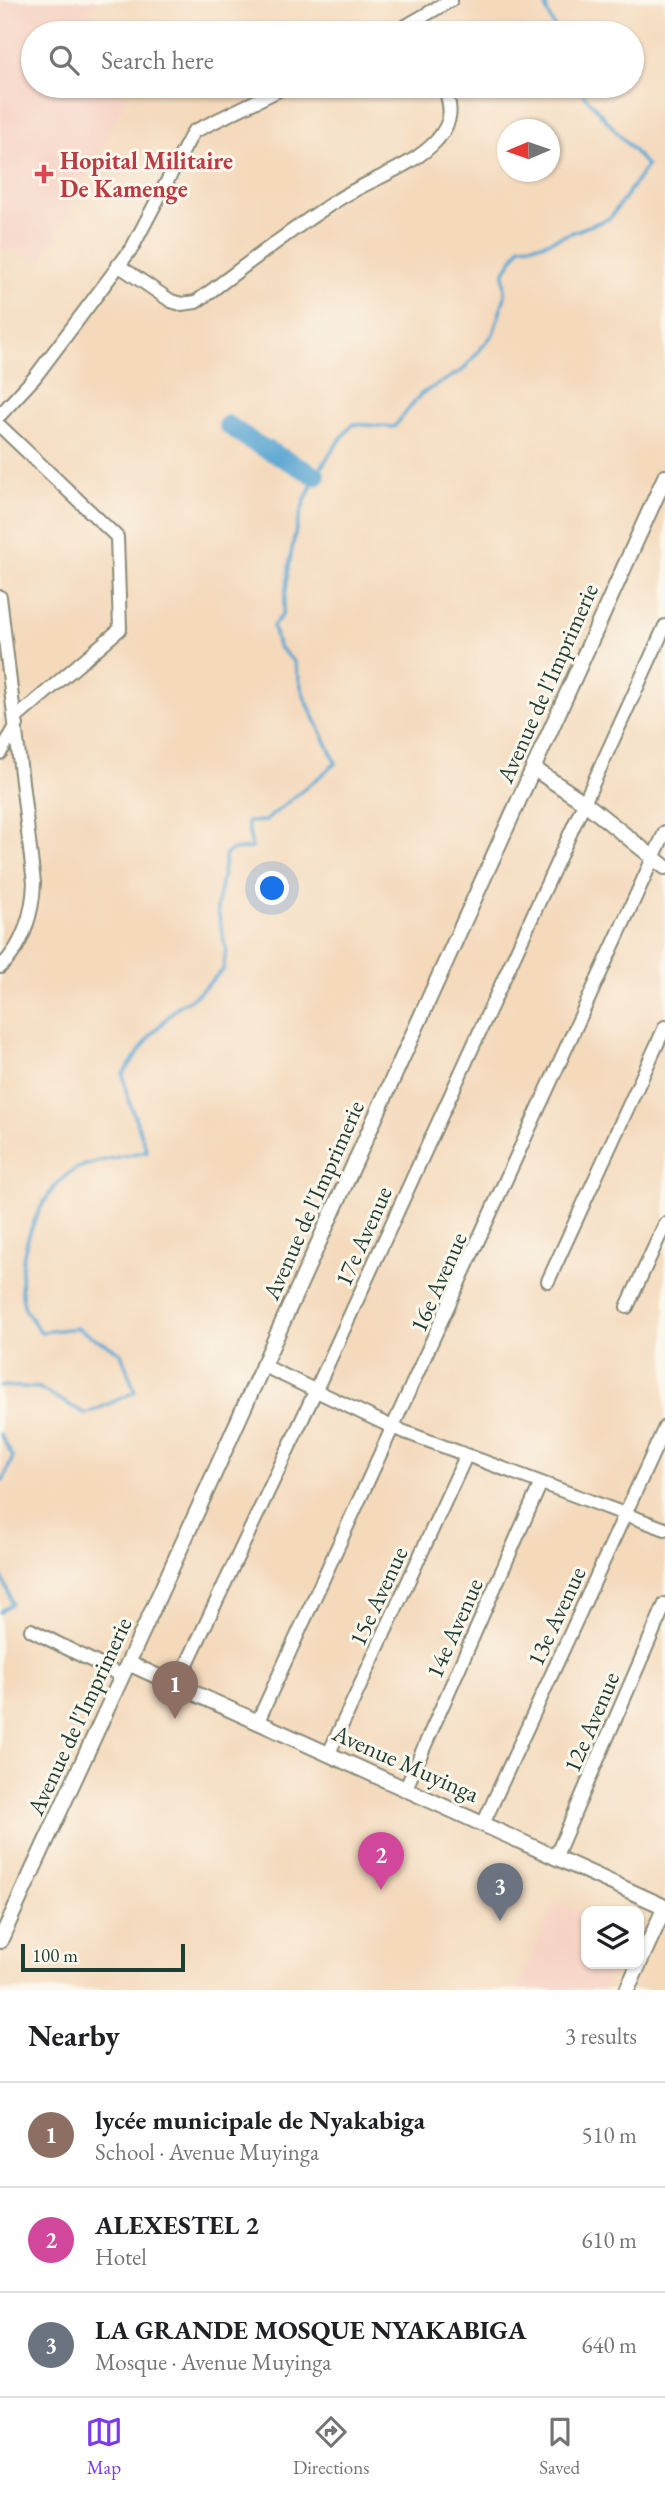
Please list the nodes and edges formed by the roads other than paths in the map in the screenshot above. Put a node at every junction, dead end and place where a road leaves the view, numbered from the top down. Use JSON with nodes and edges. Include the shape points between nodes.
{"nodes":[{"id":1,"x":451,"y":0,"type":"edge"},
{"id":2,"x":421,"y":20,"type":"edge"},
{"id":3,"x":262,"y":98,"type":"edge"},
{"id":4,"x":449,"y":98,"type":"edge"},
{"id":5,"x":118,"y":265,"type":"junction"},
{"id":6,"x":0,"y":415,"type":"edge"},
{"id":7,"x":0,"y":426,"type":"edge"},
{"id":8,"x":665,"y":477,"type":"edge"},
{"id":9,"x":0,"y":597,"type":"edge"},
{"id":10,"x":665,"y":626,"type":"edge"},
{"id":11,"x":16,"y":721,"type":"junction"},
{"id":12,"x":0,"y":753,"type":"edge"},
{"id":13,"x":533,"y":768,"type":"junction"},
{"id":14,"x":585,"y":803,"type":"junction"},
{"id":15,"x":665,"y":832,"type":"edge"},
{"id":16,"x":659,"y":862,"type":"edge"},
{"id":17,"x":0,"y":967,"type":"edge"},
{"id":18,"x":665,"y":1027,"type":"edge"},
{"id":19,"x":665,"y":1224,"type":"edge"},
{"id":20,"x":548,"y":1281,"type":"dead end"},
{"id":21,"x":627,"y":1307,"type":"dead end"},
{"id":22,"x":262,"y":1365,"type":"junction"},
{"id":23,"x":315,"y":1392,"type":"junction"},
{"id":24,"x":665,"y":1427,"type":"edge"},
{"id":25,"x":394,"y":1429,"type":"junction"},
{"id":26,"x":466,"y":1456,"type":"junction"},
{"id":27,"x":540,"y":1485,"type":"junction"},
{"id":28,"x":625,"y":1515,"type":"junction"},
{"id":29,"x":665,"y":1529,"type":"edge"},
{"id":30,"x":665,"y":1604,"type":"edge"},
{"id":31,"x":31,"y":1630,"type":"dead end"},
{"id":32,"x":125,"y":1670,"type":"junction"},
{"id":33,"x":177,"y":1685,"type":"junction"},
{"id":34,"x":258,"y":1721,"type":"junction"},
{"id":35,"x":329,"y":1754,"type":"junction"},
{"id":36,"x":406,"y":1788,"type":"junction"},
{"id":37,"x":484,"y":1822,"type":"junction"},
{"id":38,"x":555,"y":1858,"type":"junction"},
{"id":39,"x":665,"y":1907,"type":"edge"},
{"id":40,"x":0,"y":1941,"type":"edge"},
{"id":41,"x":627,"y":1990,"type":"edge"}],
"edges":[{"from":1,"to":2,"type":"street"},
{"from":3,"to":5,"type":"street","via":[[193,132],[138,237]]},
{"from":4,"to":5,"type":"street","via":[[450,119],[436,141],[336,201],[197,302],[171,301]]},
{"from":5,"to":6,"type":"street","via":[[35,377]]},
{"from":7,"to":11,"type":"street","via":[[117,537],[120,629]]},
{"from":8,"to":13,"type":"street","name":"Avenue de l'Imprimerie"},
{"from":9,"to":11,"type":"street"},
{"from":10,"to":14,"type":"street","name":"17e Avenue"},
{"from":11,"to":12,"type":"street"},
{"from":11,"to":17,"type":"street","via":[[33,908],[16,947]]},
{"from":13,"to":14,"type":"street"},
{"from":13,"to":22,"type":"street","name":"Avenue de l'Imprimerie"},
{"from":14,"to":16,"type":"street"},
{"from":14,"to":23,"type":"street","name":"17e Avenue"},
{"from":15,"to":16,"type":"street","name":"16e Avenue"},
{"from":16,"to":25,"type":"street","name":"16e Avenue"},
{"from":18,"to":20,"type":"street"},
{"from":19,"to":21,"type":"street"},
{"from":22,"to":23,"type":"street"},
{"from":22,"to":32,"type":"street","name":"Avenue de l'Imprimerie"},
{"from":23,"to":25,"type":"street"},
{"from":23,"to":33,"type":"street","name":"17e Avenue"},
{"from":24,"to":28,"type":"street","name":"13e Avenue"},
{"from":25,"to":26,"type":"street"},
{"from":25,"to":34,"type":"street","name":"16e Avenue"},
{"from":26,"to":27,"type":"street"},
{"from":26,"to":35,"type":"street","name":"15e Avenue"},
{"from":27,"to":28,"type":"street"},
{"from":27,"to":36,"type":"street","name":"14e Avenue"},
{"from":28,"to":29,"type":"street"},
{"from":28,"to":37,"type":"street","name":"13e Avenue"},
{"from":30,"to":38,"type":"street","name":"12e Avenue"},
{"from":31,"to":32,"type":"street"},
{"from":32,"to":33,"type":"street","name":"Avenue Muyinga"},
{"from":32,"to":40,"type":"street","name":"Avenue de l'Imprimerie"},
{"from":33,"to":34,"type":"street","name":"Avenue Muyinga"},
{"from":34,"to":35,"type":"street","name":"Avenue Muyinga"},
{"from":35,"to":36,"type":"street","name":"Avenue Muyinga"},
{"from":36,"to":37,"type":"street","name":"Avenue Muyinga"},
{"from":37,"to":38,"type":"street","name":"Avenue Muyinga"},
{"from":38,"to":39,"type":"street","name":"Avenue Muyinga"},
{"from":39,"to":41,"type":"street"}]}
